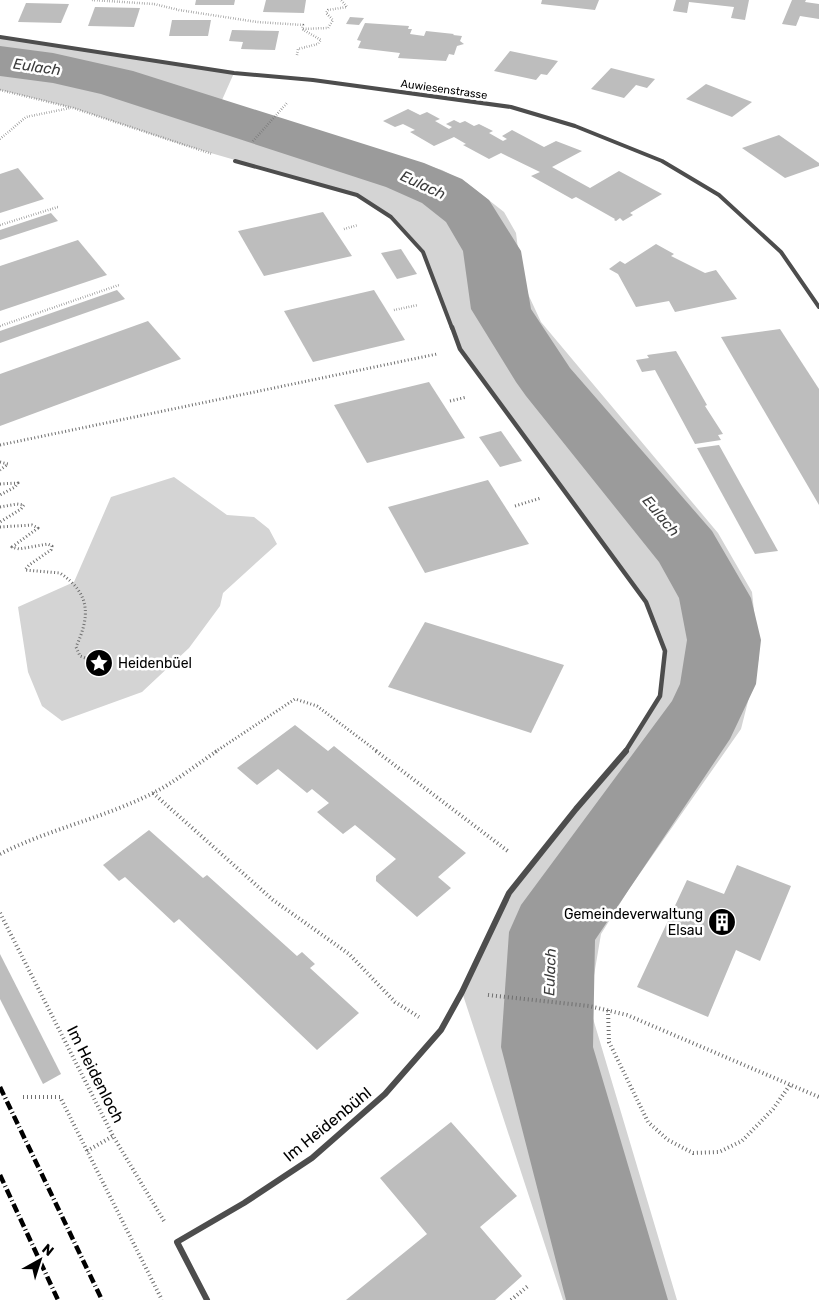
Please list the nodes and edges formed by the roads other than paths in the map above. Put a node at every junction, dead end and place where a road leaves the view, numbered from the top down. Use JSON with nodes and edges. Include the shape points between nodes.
{"nodes":[{"id":1,"x":0,"y":38,"type":"edge"},
{"id":2,"x":235,"y":161,"type":"road end"},
{"id":3,"x":819,"y":307,"type":"edge"},
{"id":4,"x":207,"y":1300,"type":"edge"}],
"edges":[{"from":1,"to":3,"type":"street","name":"Auwiesenstrasse","via":[[511,108],[575,126],[662,161],[719,195],[781,252]]},
{"from":2,"to":4,"type":"street","name":"Im Heidenbühl","via":[[357,196],[392,217],[423,252],[460,350],[646,602],[665,651],[660,696],[629,747],[509,894],[440,1030],[385,1094],[312,1158],[177,1242]]}]}
